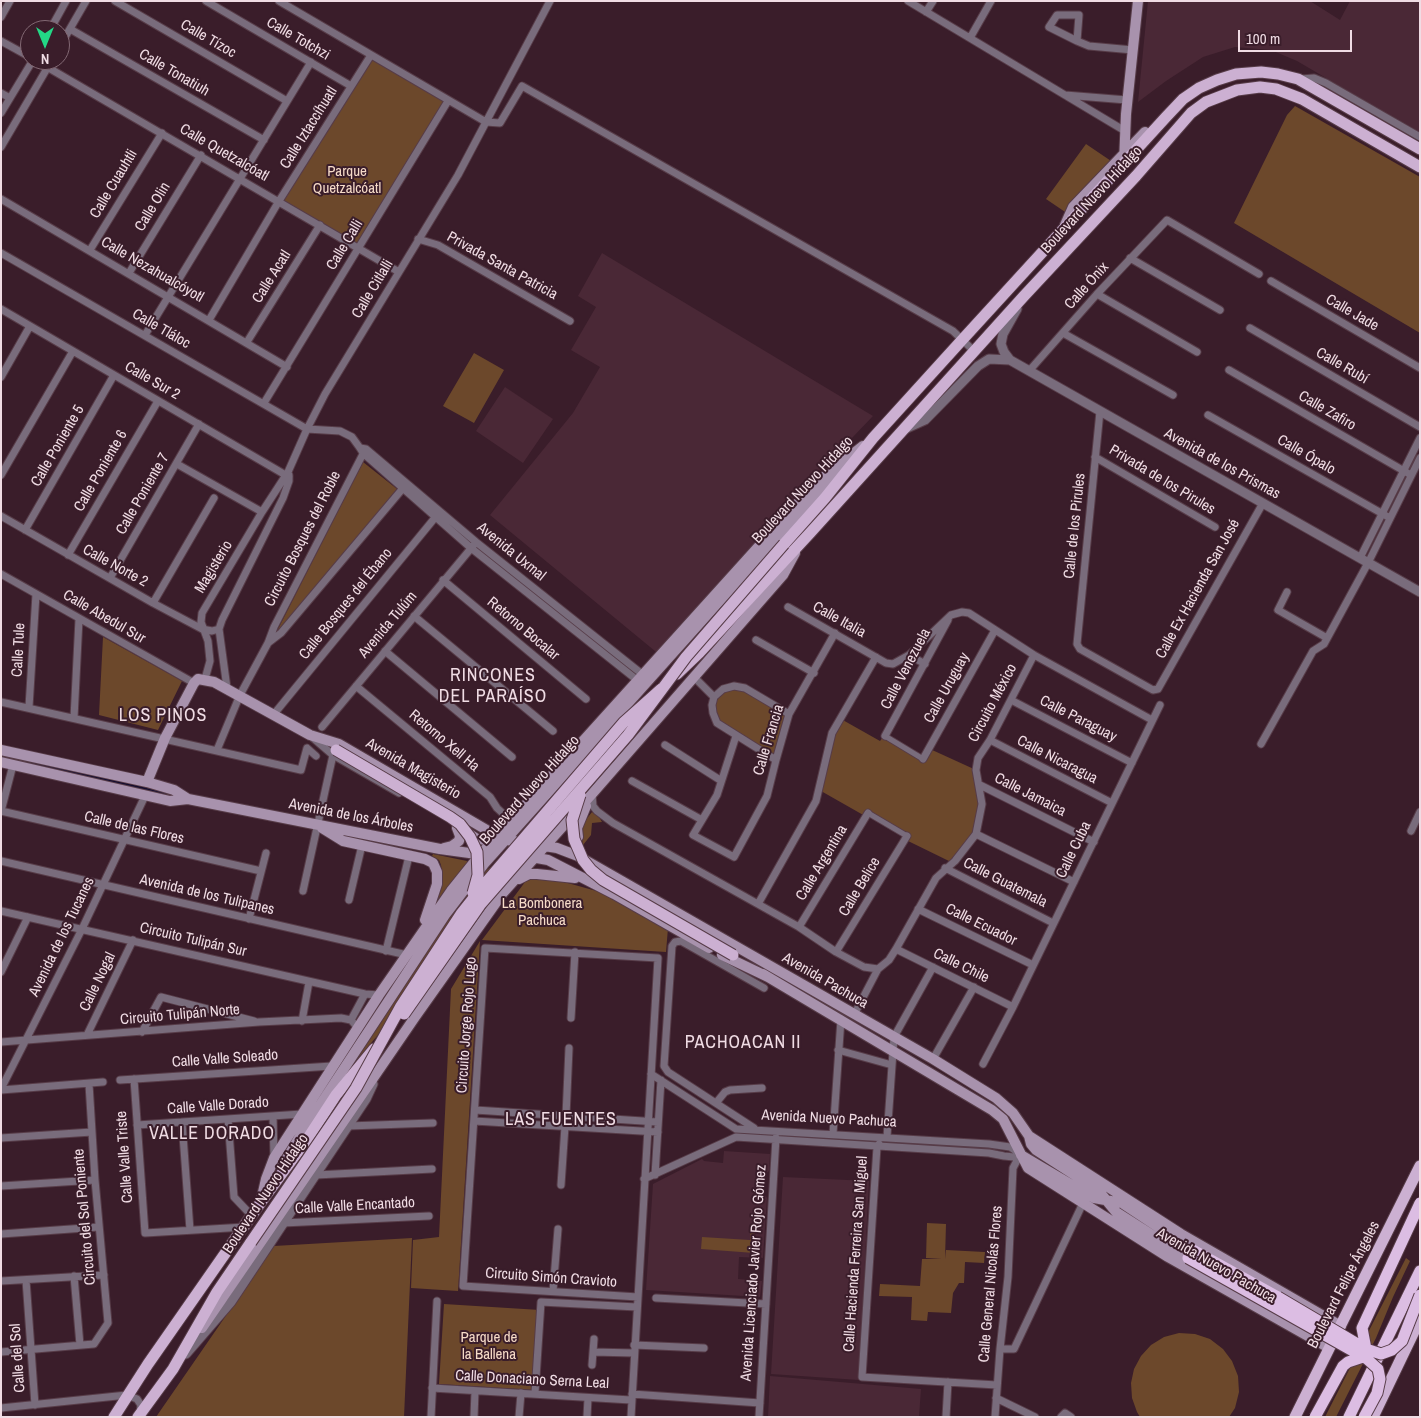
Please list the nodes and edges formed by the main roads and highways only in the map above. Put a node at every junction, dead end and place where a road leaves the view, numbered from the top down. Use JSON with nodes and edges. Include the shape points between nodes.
{"nodes":[{"id":1,"x":1138,"y":1,"type":"edge"},
{"id":2,"x":1166,"y":117,"type":"junction"},
{"id":3,"x":1125,"y":131,"type":"junction"},
{"id":4,"x":1139,"y":139,"type":"junction"},
{"id":5,"x":1420,"y":149,"type":"edge"},
{"id":6,"x":1121,"y":160,"type":"junction"},
{"id":7,"x":1420,"y":167,"type":"edge"},
{"id":8,"x":1085,"y":230,"type":"junction"},
{"id":9,"x":873,"y":438,"type":"junction"},
{"id":10,"x":802,"y":541,"type":"junction"},
{"id":11,"x":627,"y":691,"type":"junction"},
{"id":12,"x":617,"y":716,"type":"junction"},
{"id":13,"x":310,"y":735,"type":"junction"},
{"id":14,"x":1,"y":750,"type":"edge"},
{"id":15,"x":334,"y":753,"type":"joint"},
{"id":16,"x":1,"y":762,"type":"edge"},
{"id":17,"x":147,"y":782,"type":"junction"},
{"id":18,"x":588,"y":791,"type":"junction"},
{"id":19,"x":188,"y":799,"type":"junction"},
{"id":20,"x":527,"y":803,"type":"junction"},
{"id":21,"x":538,"y":805,"type":"junction"},
{"id":22,"x":511,"y":821,"type":"junction"},
{"id":23,"x":476,"y":823,"type":"junction"},
{"id":24,"x":317,"y":825,"type":"junction"},
{"id":25,"x":502,"y":838,"type":"junction"},
{"id":26,"x":524,"y":843,"type":"junction"},
{"id":27,"x":545,"y":846,"type":"junction"},
{"id":28,"x":440,"y":849,"type":"junction"},
{"id":29,"x":480,"y":855,"type":"junction"},
{"id":30,"x":493,"y":855,"type":"junction"},
{"id":31,"x":510,"y":855,"type":"junction"},
{"id":32,"x":536,"y":857,"type":"junction"},
{"id":33,"x":594,"y":865,"type":"junction"},
{"id":34,"x":584,"y":880,"type":"junction"},
{"id":35,"x":513,"y":882,"type":"junction"},
{"id":36,"x":502,"y":894,"type":"junction"},
{"id":37,"x":470,"y":902,"type":"junction"},
{"id":38,"x":425,"y":926,"type":"junction"},
{"id":39,"x":733,"y":955,"type":"joint"},
{"id":40,"x":768,"y":977,"type":"junction"},
{"id":41,"x":1029,"y":1136,"type":"junction"},
{"id":42,"x":1020,"y":1154,"type":"junction"},
{"id":43,"x":1420,"y":1166,"type":"edge"},
{"id":44,"x":1107,"y":1201,"type":"junction"},
{"id":45,"x":261,"y":1202,"type":"junction"},
{"id":46,"x":1420,"y":1203,"type":"edge"},
{"id":47,"x":1420,"y":1217,"type":"edge"},
{"id":48,"x":1190,"y":1254,"type":"joint"},
{"id":49,"x":1420,"y":1270,"type":"edge"},
{"id":50,"x":1420,"y":1295,"type":"edge"},
{"id":51,"x":1325,"y":1317,"type":"junction"},
{"id":52,"x":1420,"y":1319,"type":"edge"},
{"id":53,"x":1341,"y":1326,"type":"junction"},
{"id":54,"x":1314,"y":1339,"type":"junction"},
{"id":55,"x":1329,"y":1348,"type":"junction"},
{"id":56,"x":1365,"y":1353,"type":"junction"},
{"id":57,"x":172,"y":1369,"type":"junction"},
{"id":58,"x":139,"y":1415,"type":"edge"},
{"id":59,"x":114,"y":1417,"type":"edge"},
{"id":60,"x":1295,"y":1417,"type":"edge"},
{"id":61,"x":1315,"y":1417,"type":"edge"},
{"id":62,"x":1321,"y":1417,"type":"edge"},
{"id":63,"x":1349,"y":1417,"type":"edge"},
{"id":64,"x":1364,"y":1417,"type":"edge"},
{"id":65,"x":1373,"y":1417,"type":"edge"}],
"edges":[{"from":1,"to":3,"type":"main road"},
{"from":2,"to":4,"type":"main road","via":[[1153,124]]},
{"from":2,"to":5,"type":"main road","name":"Boulevard Nuevo Hidalgo","via":[[1183,99],[1217,80],[1236,74],[1278,74],[1298,79]]},
{"from":2,"to":6,"type":"main road","name":"Boulevard Nuevo Hidalgo"},
{"from":3,"to":4,"type":"main road"},
{"from":3,"to":6,"type":"main road"},
{"from":3,"to":6,"type":"main road"},
{"from":4,"to":6,"type":"main road"},
{"from":6,"to":8,"type":"main road","via":[[1120,178],[1114,191],[1096,211]]},
{"from":6,"to":9,"type":"main road","name":"Boulevard Nuevo Hidalgo","via":[[1062,232]]},
{"from":7,"to":8,"type":"main road","name":"Boulevard Nuevo Hidalgo","via":[[1302,99],[1276,88],[1237,90],[1206,102],[1191,113]]},
{"from":8,"to":10,"type":"main road","name":"Boulevard Nuevo Hidalgo","via":[[974,351],[970,365],[924,414],[902,430]]},
{"from":9,"to":11,"type":"main road","via":[[815,484]]},
{"from":9,"to":12,"type":"main road","name":"Boulevard Nuevo Hidalgo","via":[[817,494]]},
{"from":9,"to":18,"type":"main road","name":"Boulevard Nuevo Hidalgo","bridge":true,"via":[[686,657]]},
{"from":10,"to":18,"type":"main road","name":"Boulevard Nuevo Hidalgo","via":[[783,575]]},
{"from":10,"to":26,"type":"main road","name":"Boulevard Nuevo Hidalgo","bridge":true,"via":[[696,656],[624,722]]},
{"from":11,"to":12,"type":"main road"},
{"from":11,"to":20,"type":"main road"},
{"from":12,"to":21,"type":"main road","name":"Boulevard Nuevo Hidalgo"},
{"from":13,"to":15,"type":"main road"},
{"from":13,"to":17,"type":"main road","name":"Avenida Magisterio","via":[[227,688],[198,679],[164,738]]},
{"from":13,"to":23,"type":"main road","name":"Avenida Magisterio","via":[[339,744]]},
{"from":14,"to":17,"type":"main road","name":"Avenida de los Árboles"},
{"from":15,"to":37,"type":"main road","bridge":true,"via":[[450,817],[466,831],[478,861]]},
{"from":16,"to":19,"type":"main road","name":"Avenida de los Árboles","via":[[170,802]]},
{"from":17,"to":19,"type":"main road","name":"Avenida de los Árboles","via":[[174,790]]},
{"from":18,"to":27,"type":"main road","name":"Boulevard Nuevo Hidalgo"},
{"from":18,"to":33,"type":"main road","via":[[577,828],[580,845]]},
{"from":18,"to":39,"type":"main road","bridge":true,"via":[[574,809],[572,828],[577,850],[591,870]]},
{"from":18,"to":45,"type":"main road","name":"Boulevard Nuevo Hidalgo","bridge":true,"via":[[480,905],[404,1014],[345,1083]]},
{"from":19,"to":24,"type":"main road","name":"Avenida de los Árboles"},
{"from":20,"to":22,"type":"main road"},
{"from":20,"to":25,"type":"main road"},
{"from":21,"to":25,"type":"main road","name":"Boulevard Nuevo Hidalgo"},
{"from":21,"to":26,"type":"main road"},
{"from":22,"to":23,"type":"main road","via":[[498,828]]},
{"from":22,"to":25,"type":"main road"},
{"from":23,"to":25,"type":"main road","name":"Avenida Magisterio"},
{"from":24,"to":28,"type":"main road","name":"Avenida de los Árboles"},
{"from":24,"to":38,"type":"main road","via":[[342,841],[430,861],[436,867],[437,884]]},
{"from":25,"to":26,"type":"main road"},
{"from":25,"to":28,"type":"main road","via":[[477,839],[458,828],[459,840]]},
{"from":25,"to":29,"type":"main road"},
{"from":25,"to":30,"type":"main road","name":"Boulevard Nuevo Hidalgo"},
{"from":25,"to":31,"type":"main road","via":[[510,849]]},
{"from":26,"to":27,"type":"main road"},
{"from":26,"to":32,"type":"main road"},
{"from":26,"to":37,"type":"main road","name":"Boulevard Nuevo Hidalgo","bridge":true},
{"from":27,"to":32,"type":"main road","name":"Boulevard Nuevo Hidalgo"},
{"from":27,"to":33,"type":"main road","name":"Avenida Pachuca","via":[[570,853]]},
{"from":28,"to":29,"type":"main road","name":"Avenida de los Árboles"},
{"from":29,"to":30,"type":"main road","name":"Avenida de los Árboles"},
{"from":29,"to":38,"type":"main road"},
{"from":30,"to":31,"type":"main road","name":"Avenida de los Árboles"},
{"from":30,"to":45,"type":"main road","name":"Boulevard Nuevo Hidalgo","via":[[445,915],[303,1130]]},
{"from":31,"to":32,"type":"main road"},
{"from":31,"to":36,"type":"main road"},
{"from":32,"to":34,"type":"main road"},
{"from":32,"to":35,"type":"main road","name":"Boulevard Nuevo Hidalgo"},
{"from":33,"to":41,"type":"main road","name":"Avenida Pachuca","via":[[996,1098],[1013,1113]]},
{"from":34,"to":35,"type":"main road","via":[[529,874]]},
{"from":34,"to":40,"type":"main road"},
{"from":35,"to":36,"type":"main road","name":"Boulevard Nuevo Hidalgo"},
{"from":36,"to":57,"type":"main road","name":"Boulevard Nuevo Hidalgo"},
{"from":37,"to":57,"type":"main road","name":"Boulevard Nuevo Hidalgo","bridge":true,"via":[[401,1006],[356,1088],[217,1292]]},
{"from":38,"to":45,"type":"main road","via":[[379,995],[354,1024],[332,1066],[274,1158]]},
{"from":39,"to":40,"type":"main road"},
{"from":40,"to":42,"type":"main road","name":"Avenida Pachuca","via":[[992,1110],[1003,1119]]},
{"from":41,"to":42,"type":"main road"},
{"from":41,"to":44,"type":"main road","name":"Avenida Pachuca","via":[[1036,1150],[1098,1190]]},
{"from":41,"to":51,"type":"main road","name":"Avenida Nuevo Pachuca","via":[[1181,1234]]},
{"from":42,"to":44,"type":"main road","via":[[1094,1198]]},
{"from":42,"to":54,"type":"main road","name":"Avenida Nuevo Pachuca","via":[[1028,1168],[1083,1203],[1168,1256]]},
{"from":43,"to":53,"type":"main road","name":"Boulevard Felipe Ángeles"},
{"from":44,"to":48,"type":"main road","name":"Avenida Pachuca","via":[[1116,1212],[1169,1248]]},
{"from":45,"to":59,"type":"main road","name":"Boulevard Nuevo Hidalgo"},
{"from":46,"to":56,"type":"highway","bridge":true,"via":[[1362,1328]]},
{"from":47,"to":62,"type":"highway"},
{"from":48,"to":56,"type":"highway","bridge":true},
{"from":49,"to":63,"type":"highway"},
{"from":50,"to":56,"type":"highway","bridge":true,"via":[[1402,1341],[1381,1354]]},
{"from":51,"to":53,"type":"main road","name":"Avenida Nuevo Pachuca"},
{"from":51,"to":54,"type":"main road","via":[[1323,1330]]},
{"from":52,"to":65,"type":"main road"},
{"from":53,"to":55,"type":"main road","name":"Boulevard Felipe Ángeles"},
{"from":54,"to":55,"type":"main road","name":"Avenida Nuevo Pachuca"},
{"from":55,"to":60,"type":"main road","name":"Boulevard Felipe Ángeles"},
{"from":56,"to":61,"type":"highway","bridge":true,"via":[[1343,1366]]},
{"from":56,"to":64,"type":"highway","bridge":true,"via":[[1378,1369],[1380,1379],[1377,1393]]},
{"from":57,"to":58,"type":"main road","name":"Boulevard Nuevo Hidalgo"}]}
